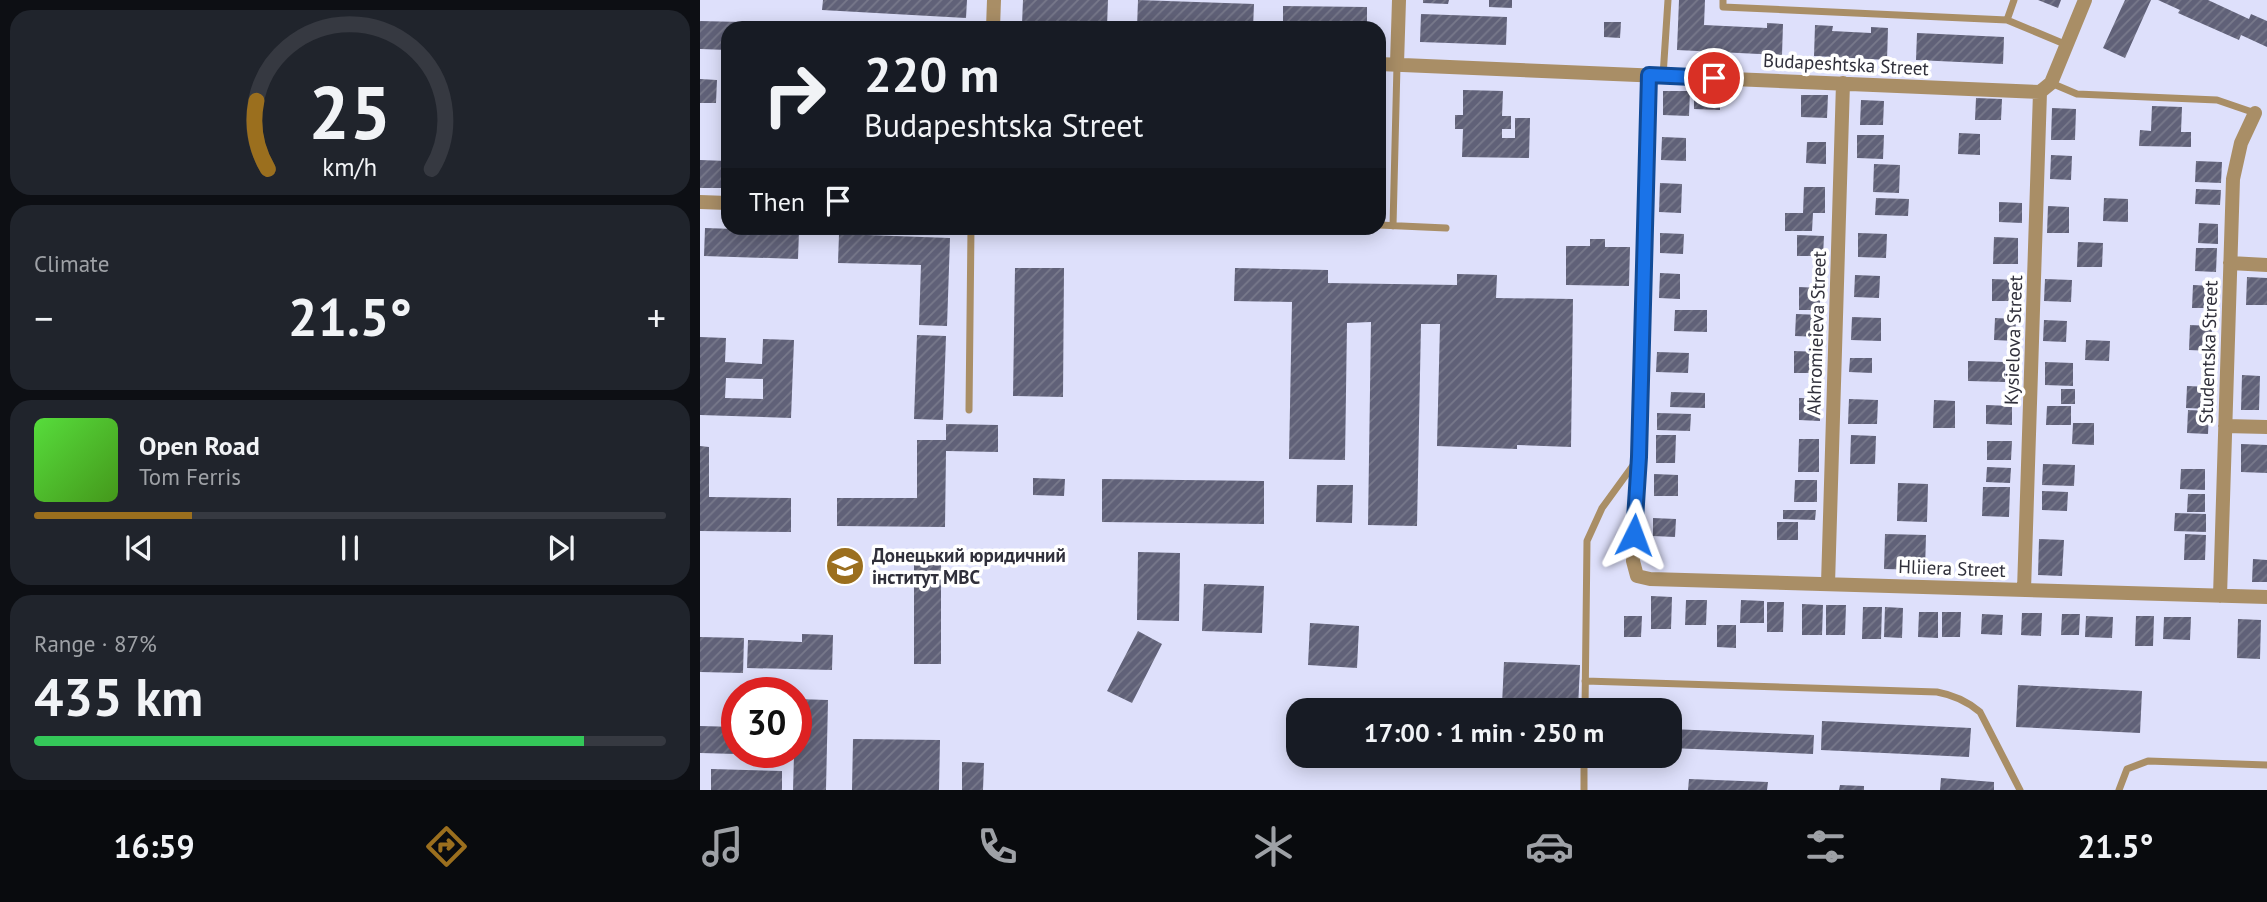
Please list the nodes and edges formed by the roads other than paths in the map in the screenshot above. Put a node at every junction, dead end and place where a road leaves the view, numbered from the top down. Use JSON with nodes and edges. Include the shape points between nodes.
{"nodes":[{"id":1,"x":994,"y":0,"type":"edge"},
{"id":2,"x":1399,"y":0,"type":"edge"},
{"id":3,"x":1668,"y":0,"type":"edge"},
{"id":4,"x":1723,"y":0,"type":"edge"},
{"id":5,"x":2014,"y":0,"type":"edge"},
{"id":6,"x":2085,"y":0,"type":"edge"},
{"id":7,"x":2007,"y":20,"type":"junction"},
{"id":8,"x":993,"y":21,"type":"edge"},
{"id":9,"x":2067,"y":45,"type":"junction"},
{"id":10,"x":1386,"y":64,"type":"edge"},
{"id":11,"x":1397,"y":64,"type":"junction"},
{"id":12,"x":1656,"y":76,"type":"junction"},
{"id":13,"x":1843,"y":83,"type":"junction"},
{"id":14,"x":2046,"y":88,"type":"junction"},
{"id":15,"x":2255,"y":113,"type":"joint"},
{"id":16,"x":700,"y":202,"type":"edge"},
{"id":17,"x":721,"y":203,"type":"edge"},
{"id":18,"x":1386,"y":225,"type":"edge"},
{"id":19,"x":1394,"y":226,"type":"junction"},
{"id":20,"x":1446,"y":228,"type":"dead end"},
{"id":21,"x":971,"y":235,"type":"edge"},
{"id":22,"x":2230,"y":263,"type":"junction"},
{"id":23,"x":2267,"y":265,"type":"edge"},
{"id":24,"x":969,"y":410,"type":"dead end"},
{"id":25,"x":2225,"y":426,"type":"junction"},
{"id":26,"x":2267,"y":427,"type":"edge"},
{"id":27,"x":1639,"y":457,"type":"junction"},
{"id":28,"x":1828,"y":584,"type":"junction"},
{"id":29,"x":2024,"y":590,"type":"junction"},
{"id":30,"x":2220,"y":596,"type":"junction"},
{"id":31,"x":2267,"y":597,"type":"edge"},
{"id":32,"x":1585,"y":681,"type":"junction"},
{"id":33,"x":1585,"y":698,"type":"edge"},
{"id":34,"x":2267,"y":765,"type":"edge"},
{"id":35,"x":1584,"y":768,"type":"edge"},
{"id":36,"x":1584,"y":790,"type":"edge"},
{"id":37,"x":2020,"y":790,"type":"edge"},
{"id":38,"x":2119,"y":790,"type":"edge"}],
"edges":[{"from":1,"to":8,"type":"street"},
{"from":2,"to":11,"type":"street"},
{"from":3,"to":12,"type":"lane"},
{"from":4,"to":7,"type":"lane","via":[[1723,7]]},
{"from":5,"to":7,"type":"lane"},
{"from":6,"to":9,"type":"street"},
{"from":7,"to":9,"type":"lane"},
{"from":9,"to":14,"type":"street"},
{"from":10,"to":11,"type":"street","name":"Budapeshtska Street"},
{"from":11,"to":12,"type":"street","name":"Budapeshtska Street"},
{"from":11,"to":19,"type":"lane"},
{"from":12,"to":13,"type":"street","name":"Budapeshtska Street"},
{"from":12,"to":27,"type":"street"},
{"from":13,"to":14,"type":"street","name":"Budapeshtska Street"},
{"from":13,"to":28,"type":"street","name":"Akhromieieva Street"},
{"from":14,"to":15,"type":"lane","via":[[2077,94],[2217,100]]},
{"from":14,"to":29,"type":"street","name":"Kysielova Street"},
{"from":15,"to":22,"type":"street","name":"Studentska Street","via":[[2241,143],[2233,179]]},
{"from":16,"to":17,"type":"street"},
{"from":18,"to":19,"type":"lane"},
{"from":19,"to":20,"type":"lane"},
{"from":21,"to":24,"type":"lane"},
{"from":22,"to":23,"type":"street"},
{"from":22,"to":25,"type":"street","name":"Studentska Street"},
{"from":25,"to":26,"type":"street"},
{"from":25,"to":30,"type":"street","name":"Studentska Street"},
{"from":27,"to":28,"type":"street","name":"Hliiera Street","via":[[1633,561],[1637,576]]},
{"from":27,"to":32,"type":"lane","via":[[1602,508],[1587,541]]},
{"from":28,"to":29,"type":"street","name":"Hliiera Street"},
{"from":29,"to":30,"type":"street","name":"Hliiera Street"},
{"from":30,"to":31,"type":"street","name":"Hliiera Street"},
{"from":32,"to":33,"type":"lane"},
{"from":32,"to":37,"type":"lane","via":[[1951,695],[1980,712]]},
{"from":34,"to":38,"type":"lane","via":[[2148,761],[2127,769]]},
{"from":35,"to":36,"type":"lane"}]}
